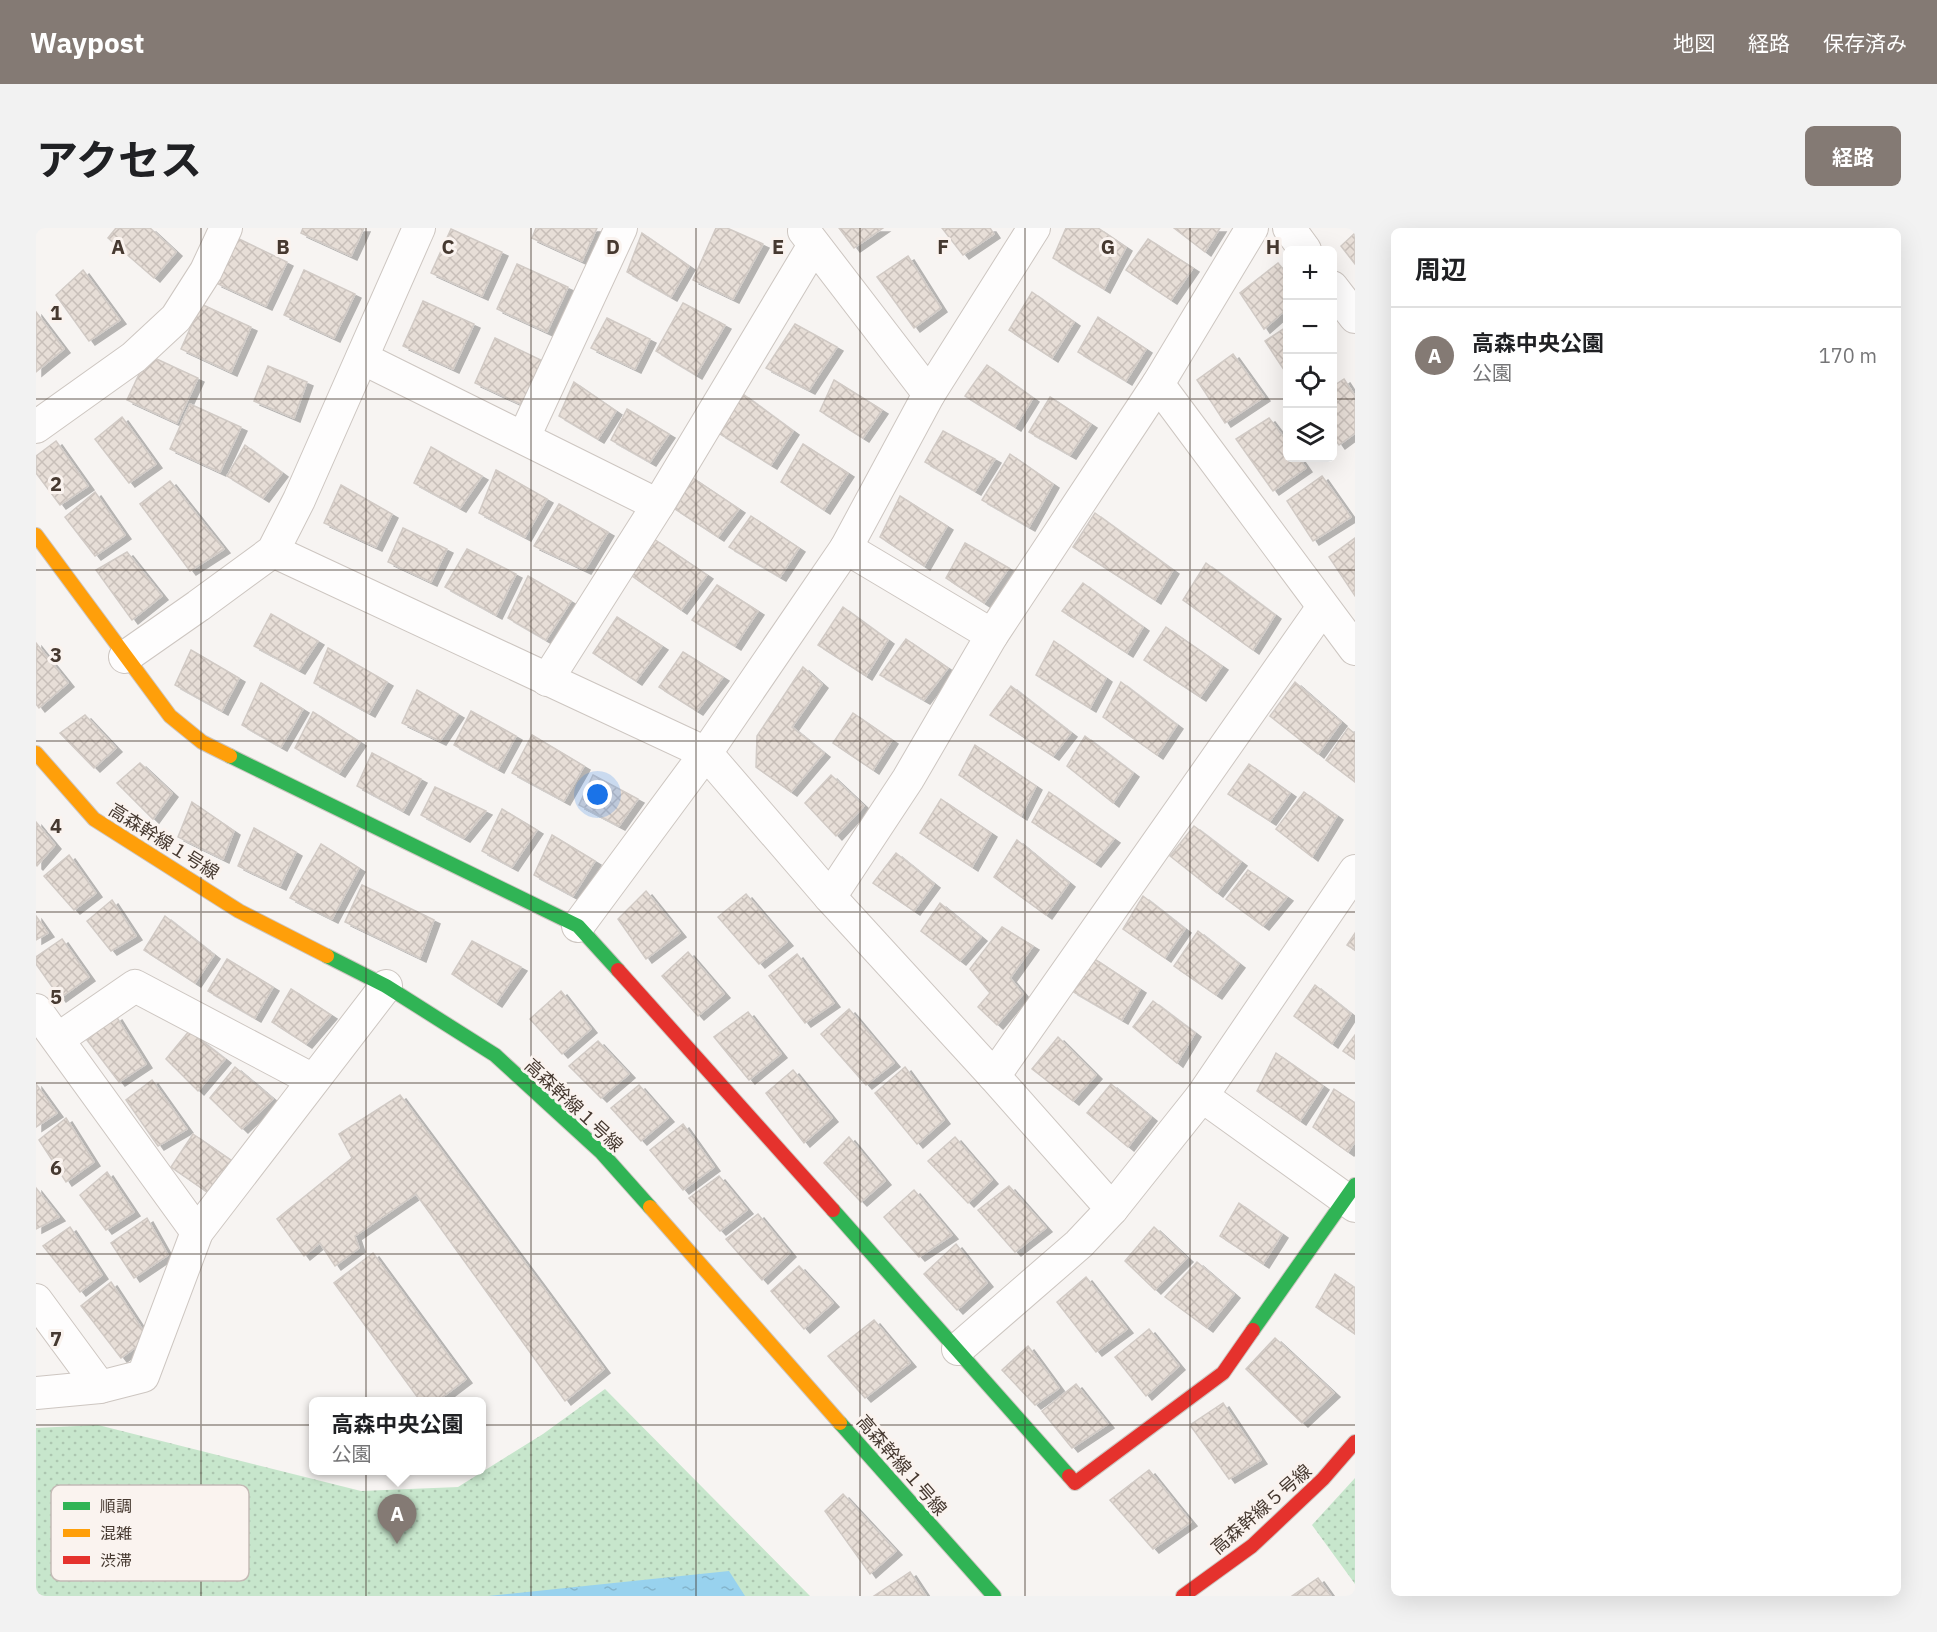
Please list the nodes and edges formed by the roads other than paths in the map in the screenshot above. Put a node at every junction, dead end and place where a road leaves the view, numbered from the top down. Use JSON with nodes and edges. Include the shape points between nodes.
{"nodes":[{"id":1,"x":226,"y":228,"type":"edge"},
{"id":2,"x":419,"y":228,"type":"edge"},
{"id":3,"x":621,"y":228,"type":"edge"},
{"id":4,"x":1034,"y":228,"type":"edge"},
{"id":5,"x":1252,"y":228,"type":"edge"},
{"id":6,"x":1288,"y":228,"type":"edge"},
{"id":7,"x":808,"y":237,"type":"edge"},
{"id":8,"x":1302,"y":246,"type":"edge"},
{"id":9,"x":1337,"y":294,"type":"edge"},
{"id":10,"x":1355,"y":317,"type":"edge"},
{"id":11,"x":362,"y":358,"type":"junction"},
{"id":12,"x":1158,"y":384,"type":"junction"},
{"id":13,"x":929,"y":394,"type":"junction"},
{"id":14,"x":36,"y":427,"type":"edge"},
{"id":15,"x":524,"y":437,"type":"junction"},
{"id":16,"x":658,"y":505,"type":"junction"},
{"id":17,"x":36,"y":535,"type":"edge"},
{"id":18,"x":846,"y":548,"type":"junction"},
{"id":19,"x":273,"y":551,"type":"junction"},
{"id":20,"x":1323,"y":607,"type":"junction"},
{"id":21,"x":992,"y":635,"type":"junction"},
{"id":22,"x":1355,"y":649,"type":"edge"},
{"id":23,"x":125,"y":657,"type":"junction"},
{"id":24,"x":547,"y":680,"type":"junction"},
{"id":25,"x":36,"y":753,"type":"edge"},
{"id":26,"x":706,"y":753,"type":"junction"},
{"id":27,"x":1355,"y":871,"type":"edge"},
{"id":28,"x":830,"y":897,"type":"junction"},
{"id":29,"x":578,"y":926,"type":"junction"},
{"id":30,"x":386,"y":986,"type":"junction"},
{"id":31,"x":36,"y":1010,"type":"edge"},
{"id":32,"x":58,"y":1039,"type":"junction"},
{"id":33,"x":994,"y":1076,"type":"junction"},
{"id":34,"x":313,"y":1080,"type":"junction"},
{"id":35,"x":1202,"y":1096,"type":"junction"},
{"id":36,"x":1352,"y":1197,"type":"edge"},
{"id":37,"x":1112,"y":1209,"type":"junction"},
{"id":38,"x":197,"y":1232,"type":"junction"},
{"id":39,"x":36,"y":1300,"type":"edge"},
{"id":40,"x":958,"y":1349,"type":"junction"},
{"id":41,"x":100,"y":1387,"type":"junction"},
{"id":42,"x":36,"y":1393,"type":"edge"},
{"id":43,"x":1355,"y":1442,"type":"edge"},
{"id":44,"x":994,"y":1596,"type":"edge"},
{"id":45,"x":1183,"y":1596,"type":"edge"}],
"edges":[{"from":1,"to":14,"type":"street","via":[[206,271],[176,318],[134,357]]},
{"from":2,"to":11,"type":"street"},
{"from":3,"to":15,"type":"street"},
{"from":4,"to":13,"type":"street"},
{"from":5,"to":12,"type":"street"},
{"from":6,"to":8,"type":"street"},
{"from":7,"to":13,"type":"street"},
{"from":7,"to":16,"type":"street"},
{"from":9,"to":10,"type":"street"},
{"from":11,"to":15,"type":"street"},
{"from":11,"to":19,"type":"street"},
{"from":12,"to":20,"type":"street"},
{"from":12,"to":21,"type":"street"},
{"from":13,"to":18,"type":"street"},
{"from":15,"to":16,"type":"street"},
{"from":16,"to":24,"type":"street"},
{"from":17,"to":23,"type":"street"},
{"from":18,"to":21,"type":"street"},
{"from":18,"to":26,"type":"street"},
{"from":19,"to":23,"type":"street"},
{"from":19,"to":24,"type":"street"},
{"from":20,"to":22,"type":"street"},
{"from":20,"to":33,"type":"street"},
{"from":21,"to":28,"type":"street","via":[[908,778]]},
{"from":23,"to":29,"type":"street","via":[[170,716],[202,742]]},
{"from":24,"to":26,"type":"street"},
{"from":25,"to":30,"type":"street","name":"高森幹線１号線","via":[[94,819],[239,911]]},
{"from":26,"to":28,"type":"street"},
{"from":26,"to":29,"type":"street"},
{"from":27,"to":35,"type":"street"},
{"from":28,"to":33,"type":"street"},
{"from":29,"to":40,"type":"street"},
{"from":30,"to":34,"type":"street"},
{"from":30,"to":44,"type":"street","name":"高森幹線１号線","via":[[495,1056],[600,1152]]},
{"from":31,"to":32,"type":"street"},
{"from":32,"to":34,"type":"street","via":[[135,986]]},
{"from":32,"to":38,"type":"street"},
{"from":33,"to":37,"type":"street"},
{"from":34,"to":38,"type":"street"},
{"from":35,"to":36,"type":"street"},
{"from":35,"to":37,"type":"street"},
{"from":36,"to":40,"type":"street","via":[[1223,1372],[1075,1484]]},
{"from":37,"to":40,"type":"street","via":[[1079,1244]]},
{"from":38,"to":41,"type":"street","via":[[143,1376]]},
{"from":39,"to":41,"type":"street"},
{"from":41,"to":42,"type":"street"},
{"from":43,"to":45,"type":"street","name":"高森幹線５号線","via":[[1323,1479],[1252,1546]]}]}
